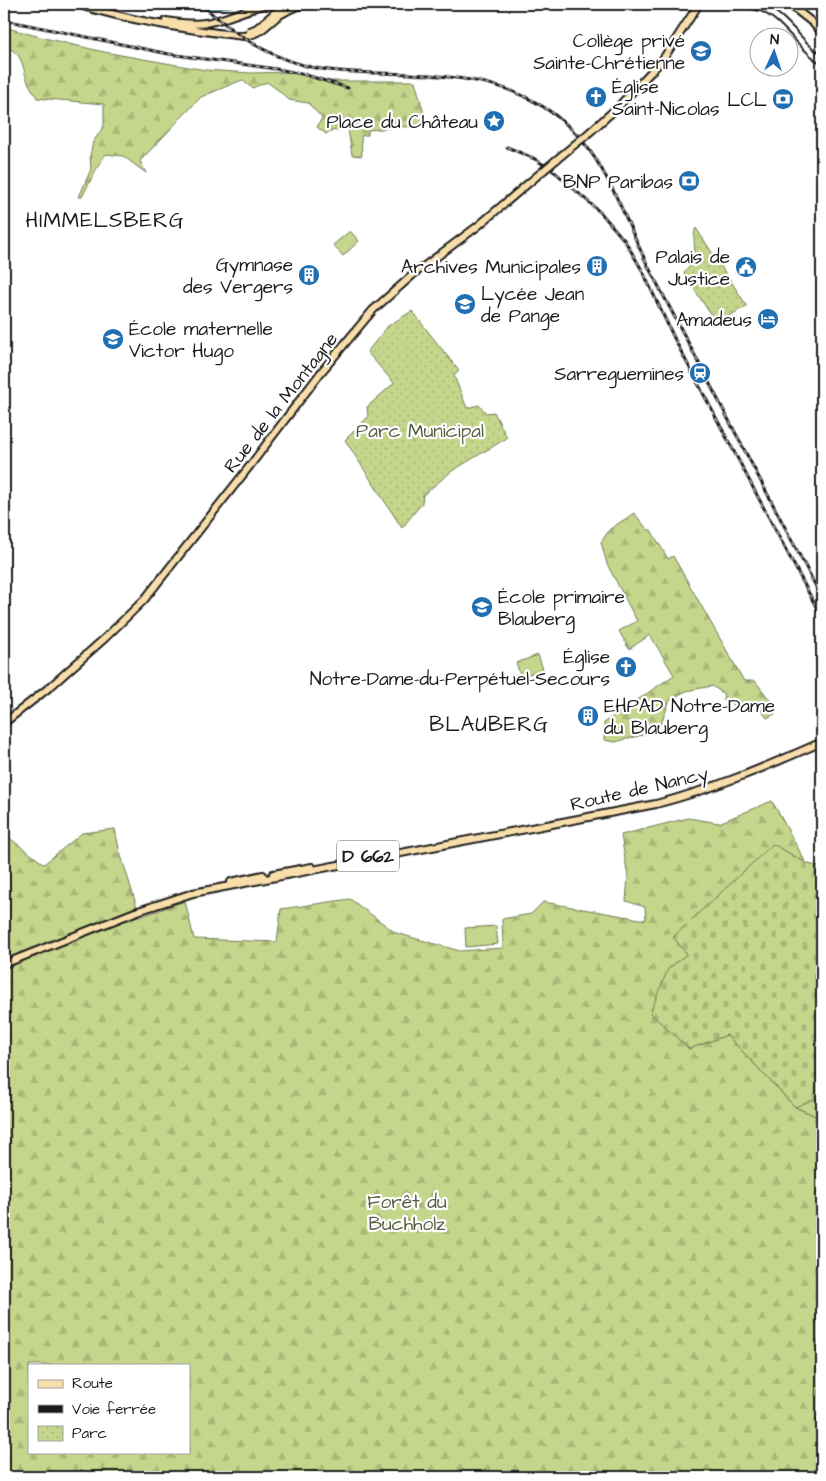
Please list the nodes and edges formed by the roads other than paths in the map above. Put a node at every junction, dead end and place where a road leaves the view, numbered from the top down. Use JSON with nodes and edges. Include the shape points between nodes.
{"nodes":[{"id":1,"x":76,"y":4,"type":"edge"},
{"id":2,"x":266,"y":4,"type":"edge"},
{"id":3,"x":290,"y":4,"type":"edge"},
{"id":4,"x":303,"y":4,"type":"edge"},
{"id":5,"x":700,"y":4,"type":"edge"},
{"id":6,"x":742,"y":4,"type":"edge"},
{"id":7,"x":789,"y":4,"type":"edge"},
{"id":8,"x":795,"y":4,"type":"edge"},
{"id":9,"x":112,"y":14,"type":"junction"},
{"id":10,"x":188,"y":24,"type":"junction"},
{"id":11,"x":822,"y":27,"type":"edge"},
{"id":12,"x":822,"y":33,"type":"edge"},
{"id":13,"x":822,"y":51,"type":"edge"},
{"id":14,"x":821,"y":60,"type":"edge"},
{"id":15,"x":4,"y":722,"type":"edge"},
{"id":16,"x":822,"y":742,"type":"edge"},
{"id":17,"x":4,"y":964,"type":"edge"}],
"edges":[{"from":1,"to":9,"type":"main road"},
{"from":2,"to":10,"type":"main road","via":[[216,21]]},
{"from":3,"to":10,"type":"main road","via":[[248,32]]},
{"from":4,"to":9,"type":"main road","via":[[250,35],[166,25]]},
{"from":5,"to":15,"type":"main road","name":"Rue de la Montagne","bridge":true,"via":[[663,59],[602,122],[373,310],[144,600],[51,686]]},
{"from":6,"to":14,"type":"street","via":[[759,7],[776,17]]},
{"from":7,"to":12,"type":"main road"},
{"from":8,"to":11,"type":"main road"},
{"from":9,"to":10,"type":"main road"},
{"from":13,"to":14,"type":"street"},
{"from":16,"to":17,"type":"main road","name":"Route de Nancy","number":"D 662","via":[[734,780],[686,796],[193,893],[135,912]]}]}
